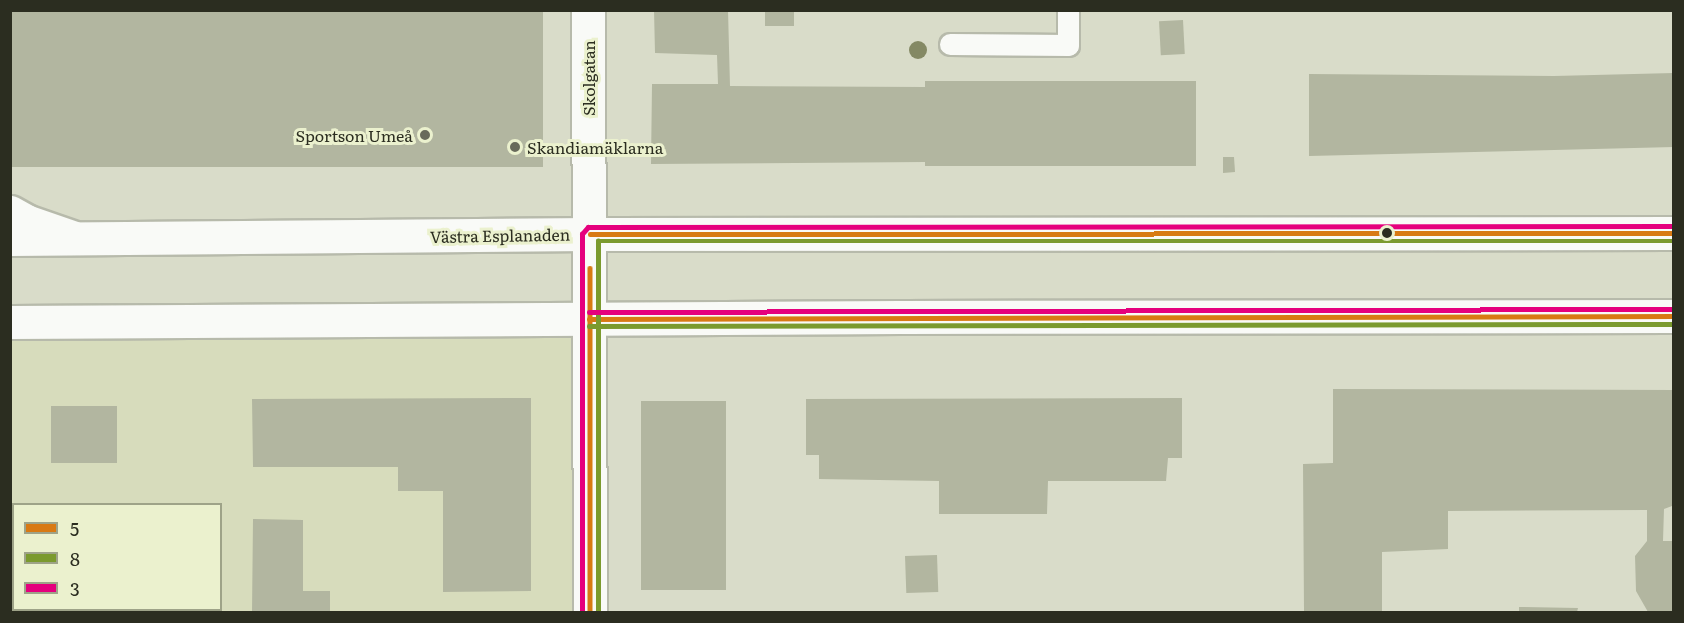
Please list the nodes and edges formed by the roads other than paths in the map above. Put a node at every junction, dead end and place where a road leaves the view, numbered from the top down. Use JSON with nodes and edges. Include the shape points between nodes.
{"nodes":[{"id":1,"x":588,"y":10,"type":"edge"},
{"id":2,"x":1068,"y":10,"type":"edge"},
{"id":3,"x":950,"y":44,"type":"dead end"},
{"id":4,"x":10,"y":212,"type":"edge"},
{"id":5,"x":590,"y":234,"type":"junction"},
{"id":6,"x":1674,"y":234,"type":"edge"},
{"id":7,"x":10,"y":239,"type":"edge"},
{"id":8,"x":82,"y":240,"type":"junction"},
{"id":9,"x":1674,"y":316,"type":"edge"},
{"id":10,"x":590,"y":319,"type":"junction"},
{"id":11,"x":10,"y":322,"type":"edge"},
{"id":12,"x":590,"y":612,"type":"edge"}],
"edges":[{"from":1,"to":5,"type":"main road","name":"Skolgatan"},
{"from":2,"to":3,"type":"lane","via":[[1068,45]]},
{"from":4,"to":8,"type":"main road"},
{"from":5,"to":6,"type":"main road","name":"Västra Esplanaden"},
{"from":5,"to":8,"type":"main road","name":"Västra Esplanaden"},
{"from":5,"to":10,"type":"main road","name":"Skolgatan"},
{"from":7,"to":8,"type":"main road","name":"Västra Esplanaden"},
{"from":9,"to":10,"type":"main road"},
{"from":10,"to":11,"type":"main road"},
{"from":10,"to":12,"type":"main road","name":"Skolgatan"}]}
